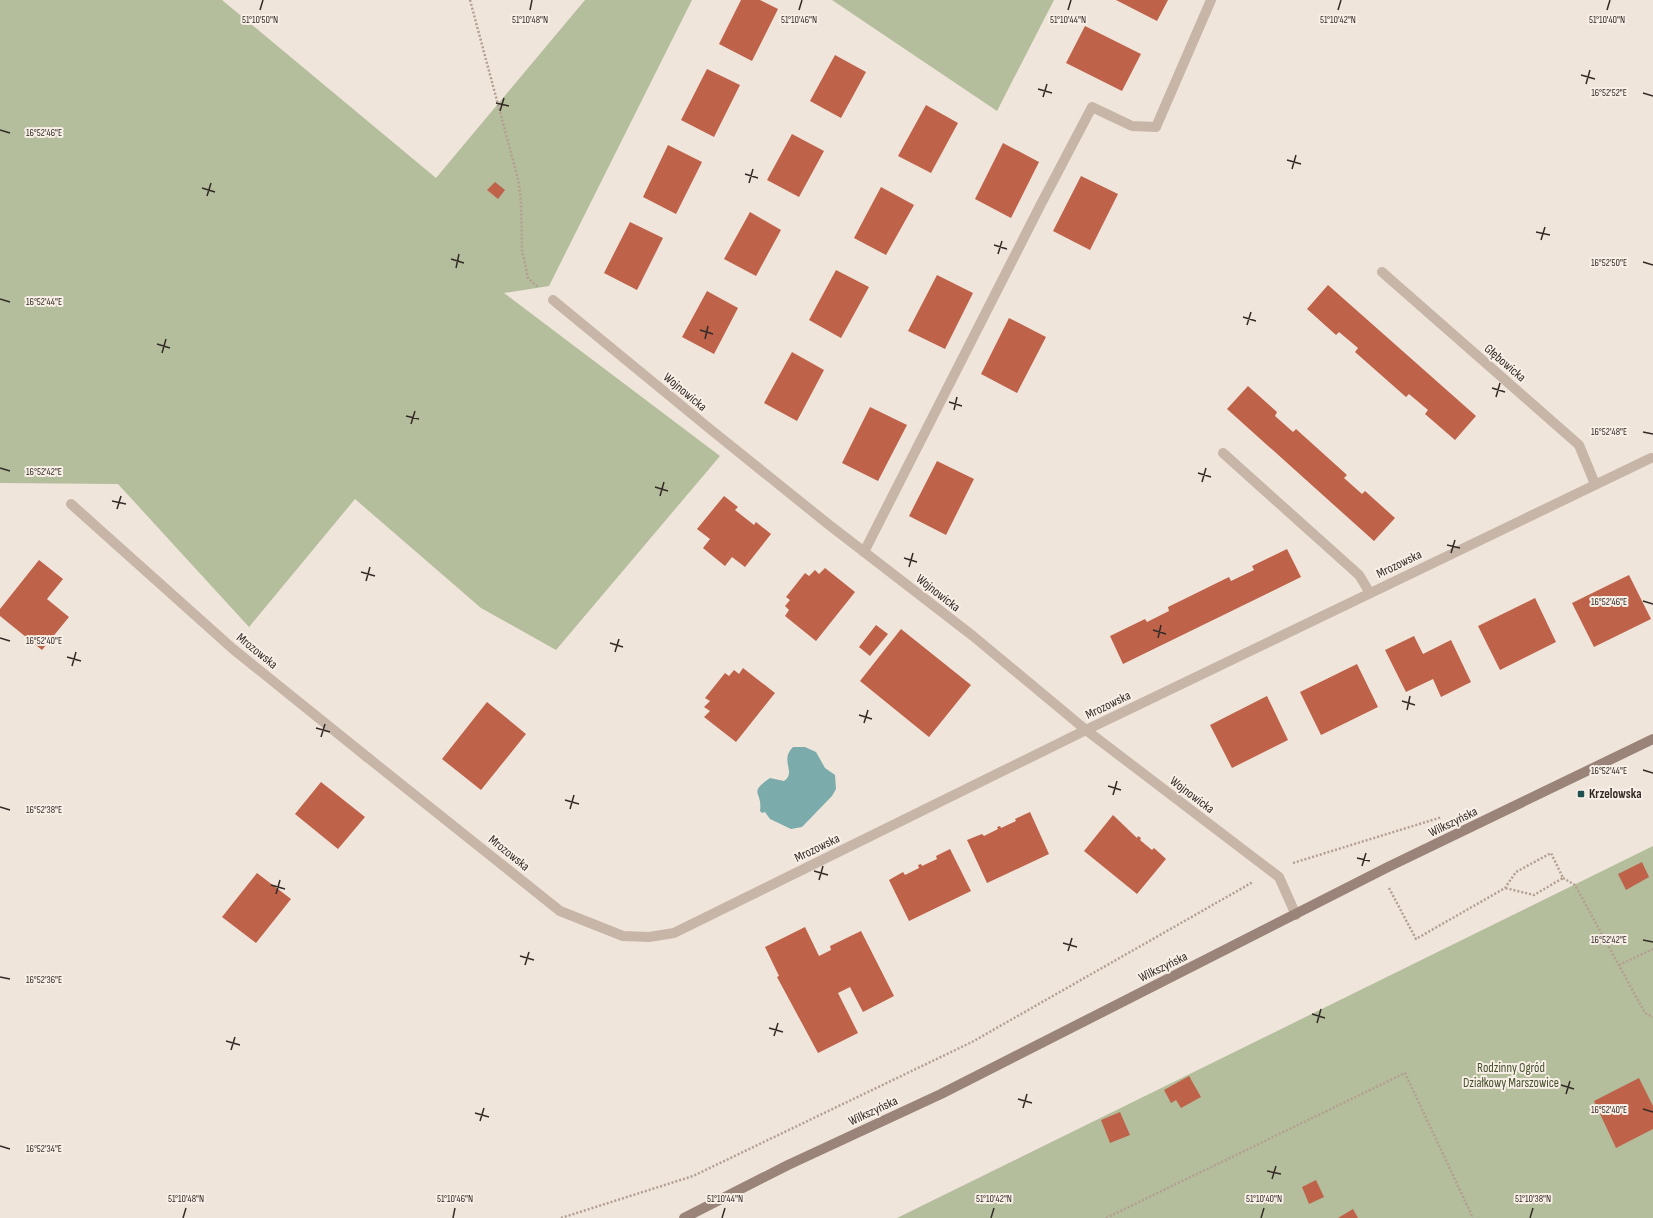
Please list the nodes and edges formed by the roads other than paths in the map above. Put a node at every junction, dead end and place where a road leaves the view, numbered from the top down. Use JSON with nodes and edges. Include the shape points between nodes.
{"nodes":[{"id":1,"x":1210,"y":0,"type":"edge"},
{"id":2,"x":1382,"y":272,"type":"dead end"},
{"id":3,"x":553,"y":300,"type":"dead end"},
{"id":4,"x":1222,"y":453,"type":"dead end"},
{"id":5,"x":1651,"y":458,"type":"dead end"},
{"id":6,"x":1595,"y":484,"type":"junction"},
{"id":7,"x":71,"y":504,"type":"dead end"},
{"id":8,"x":864,"y":552,"type":"junction"},
{"id":9,"x":1370,"y":593,"type":"junction"},
{"id":10,"x":1086,"y":730,"type":"junction"},
{"id":11,"x":1653,"y":739,"type":"edge"},
{"id":12,"x":1296,"y":915,"type":"junction"},
{"id":13,"x":684,"y":1218,"type":"edge"}],
"edges":[{"from":1,"to":8,"type":"street","via":[[1156,127],[1132,126],[1092,107]]},
{"from":2,"to":6,"type":"street","name":"Głębowicka","via":[[1579,445]]},
{"from":3,"to":8,"type":"street","name":"Wojnowicka"},
{"from":4,"to":9,"type":"street","via":[[1359,575]]},
{"from":5,"to":6,"type":"street","name":"Mrozowska"},
{"from":6,"to":9,"type":"street","name":"Mrozowska"},
{"from":7,"to":10,"type":"street","name":"Mrozowska","via":[[233,649],[560,911],[623,936],[649,937],[674,933]]},
{"from":8,"to":10,"type":"street","name":"Wojnowicka","via":[[973,636]]},
{"from":9,"to":10,"type":"street","name":"Mrozowska"},
{"from":10,"to":12,"type":"street","name":"Wojnowicka","via":[[1279,877]]},
{"from":11,"to":12,"type":"street","name":"Wilkszyńska"},
{"from":12,"to":13,"type":"street","name":"Wilkszyńska","via":[[941,1094],[788,1165]]}]}
